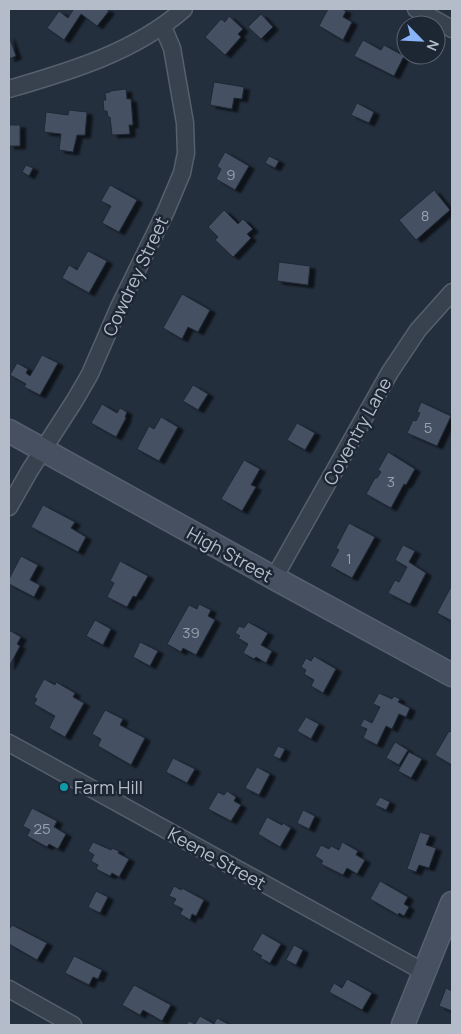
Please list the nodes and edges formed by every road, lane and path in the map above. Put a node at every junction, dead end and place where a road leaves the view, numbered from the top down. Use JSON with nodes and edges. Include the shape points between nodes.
{"nodes":[{"id":1,"x":184,"y":9,"type":"edge"},
{"id":2,"x":416,"y":9,"type":"edge"},
{"id":3,"x":163,"y":27,"type":"junction"},
{"id":4,"x":452,"y":29,"type":"edge"},
{"id":5,"x":9,"y":89,"type":"edge"},
{"id":6,"x":452,"y":292,"type":"edge"},
{"id":7,"x":9,"y":431,"type":"edge"},
{"id":8,"x":43,"y":449,"type":"junction"},
{"id":9,"x":9,"y":507,"type":"edge"},
{"id":10,"x":274,"y":578,"type":"junction"},
{"id":11,"x":452,"y":675,"type":"edge"},
{"id":12,"x":9,"y":743,"type":"edge"},
{"id":13,"x":452,"y":903,"type":"edge"},
{"id":14,"x":424,"y":972,"type":"junction"},
{"id":15,"x":9,"y":989,"type":"edge"},
{"id":16,"x":73,"y":1025,"type":"edge"},
{"id":17,"x":403,"y":1025,"type":"edge"}],
"edges":[{"from":1,"to":3,"type":"street"},
{"from":2,"to":4,"type":"street"},
{"from":3,"to":5,"type":"street","via":[[100,59]]},
{"from":3,"to":8,"type":"street","name":"Cowdrey Street","via":[[172,48],[185,123],[184,166],[90,374]]},
{"from":6,"to":10,"type":"street","name":"Coventry Lane","via":[[418,330],[390,372]]},
{"from":7,"to":8,"type":"street","name":"High Street"},
{"from":8,"to":9,"type":"street","name":"Cowdrey Street"},
{"from":8,"to":10,"type":"street","name":"High Street"},
{"from":10,"to":11,"type":"street","name":"High Street"},
{"from":12,"to":14,"type":"street","name":"Keene Street"},
{"from":13,"to":14,"type":"street"},
{"from":14,"to":17,"type":"street"},
{"from":15,"to":16,"type":"street"}]}
